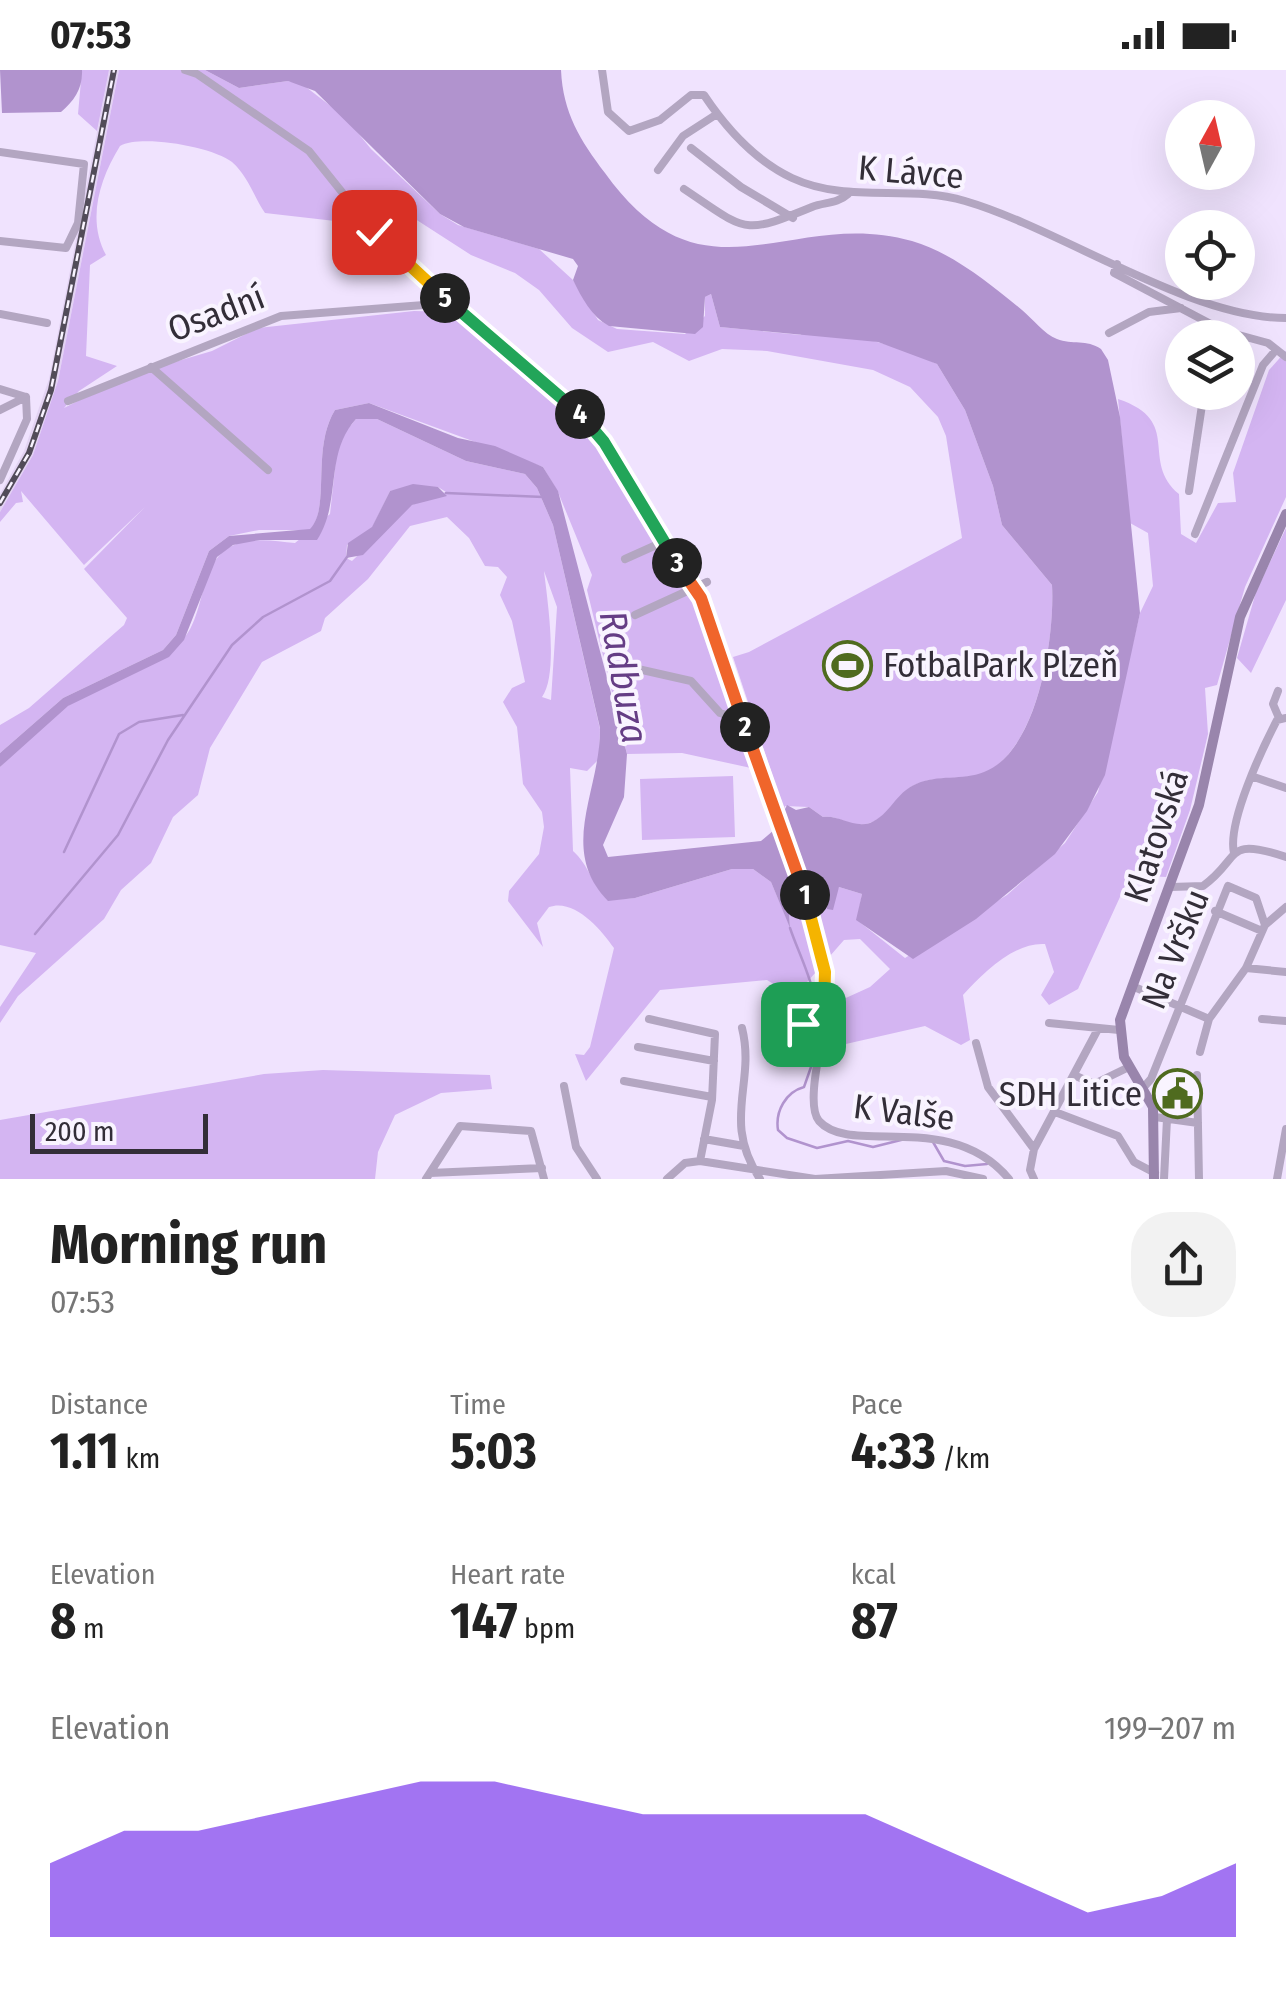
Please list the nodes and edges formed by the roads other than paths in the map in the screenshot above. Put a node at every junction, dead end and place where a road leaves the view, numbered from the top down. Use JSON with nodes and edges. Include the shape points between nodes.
{"nodes":[{"id":1,"x":185,"y":70,"type":"edge"},
{"id":2,"x":602,"y":70,"type":"edge"},
{"id":3,"x":716,"y":114,"type":"junction"},
{"id":4,"x":691,"y":148,"type":"dead end"},
{"id":5,"x":0,"y":152,"type":"edge"},
{"id":6,"x":658,"y":170,"type":"dead end"},
{"id":7,"x":684,"y":190,"type":"dead end"},
{"id":8,"x":848,"y":194,"type":"junction"},
{"id":9,"x":793,"y":218,"type":"junction"},
{"id":10,"x":0,"y":241,"type":"edge"},
{"id":11,"x":1117,"y":264,"type":"junction"},
{"id":12,"x":450,"y":303,"type":"junction"},
{"id":13,"x":1181,"y":308,"type":"junction"},
{"id":14,"x":0,"y":314,"type":"edge"},
{"id":15,"x":1286,"y":318,"type":"edge"},
{"id":16,"x":1200,"y":320,"type":"edge"},
{"id":17,"x":47,"y":324,"type":"dead end"},
{"id":18,"x":1108,"y":333,"type":"dead end"},
{"id":19,"x":1255,"y":340,"type":"edge"},
{"id":20,"x":1276,"y":350,"type":"junction"},
{"id":21,"x":1286,"y":357,"type":"edge"},
{"id":22,"x":151,"y":367,"type":"junction"},
{"id":23,"x":0,"y":389,"type":"edge"},
{"id":24,"x":26,"y":397,"type":"junction"},
{"id":25,"x":68,"y":401,"type":"dead end"},
{"id":26,"x":0,"y":410,"type":"edge"},
{"id":27,"x":1201,"y":410,"type":"edge"},
{"id":28,"x":11,"y":462,"type":"junction"},
{"id":29,"x":0,"y":465,"type":"edge"},
{"id":30,"x":268,"y":470,"type":"dead end"},
{"id":31,"x":0,"y":480,"type":"edge"},
{"id":32,"x":1189,"y":491,"type":"dead end"},
{"id":33,"x":1286,"y":514,"type":"edge"},
{"id":34,"x":1195,"y":534,"type":"dead end"},
{"id":35,"x":663,"y":542,"type":"junction"},
{"id":36,"x":625,"y":559,"type":"dead end"},
{"id":37,"x":706,"y":582,"type":"dead end"},
{"id":38,"x":695,"y":589,"type":"junction"},
{"id":39,"x":634,"y":615,"type":"dead end"},
{"id":40,"x":629,"y":667,"type":"dead end"},
{"id":41,"x":1278,"y":690,"type":"dead end"},
{"id":42,"x":1283,"y":718,"type":"edge"},
{"id":43,"x":742,"y":720,"type":"junction"},
{"id":44,"x":1254,"y":777,"type":"junction"},
{"id":45,"x":1286,"y":788,"type":"edge"},
{"id":46,"x":1234,"y":853,"type":"junction"},
{"id":47,"x":1286,"y":857,"type":"edge"},
{"id":48,"x":1170,"y":888,"type":"junction"},
{"id":49,"x":1286,"y":907,"type":"edge"},
{"id":50,"x":1215,"y":912,"type":"junction"},
{"id":51,"x":1276,"y":915,"type":"junction"},
{"id":52,"x":1286,"y":921,"type":"edge"},
{"id":53,"x":1263,"y":928,"type":"junction"},
{"id":54,"x":1246,"y":968,"type":"junction"},
{"id":55,"x":1286,"y":972,"type":"edge"},
{"id":56,"x":1132,"y":986,"type":"junction"},
{"id":57,"x":1182,"y":1006,"type":"junction"},
{"id":58,"x":1209,"y":1018,"type":"junction"},
{"id":59,"x":1262,"y":1019,"type":"dead end"},
{"id":60,"x":650,"y":1020,"type":"dead end"},
{"id":61,"x":1286,"y":1021,"type":"edge"},
{"id":62,"x":803,"y":1022,"type":"dead end"},
{"id":63,"x":1049,"y":1022,"type":"dead end"},
{"id":64,"x":742,"y":1028,"type":"dead end"},
{"id":65,"x":1098,"y":1028,"type":"junction"},
{"id":66,"x":1119,"y":1030,"type":"junction"},
{"id":67,"x":823,"y":1043,"type":"junction"},
{"id":68,"x":976,"y":1043,"type":"dead end"},
{"id":69,"x":638,"y":1047,"type":"dead end"},
{"id":70,"x":1200,"y":1052,"type":"dead end"},
{"id":71,"x":714,"y":1061,"type":"junction"},
{"id":72,"x":1129,"y":1067,"type":"junction"},
{"id":73,"x":1197,"y":1074,"type":"dead end"},
{"id":74,"x":1076,"y":1076,"type":"junction"},
{"id":75,"x":624,"y":1080,"type":"dead end"},
{"id":76,"x":564,"y":1086,"type":"dead end"},
{"id":77,"x":1143,"y":1088,"type":"junction"},
{"id":78,"x":712,"y":1097,"type":"junction"},
{"id":79,"x":1055,"y":1112,"type":"junction"},
{"id":80,"x":1161,"y":1118,"type":"junction"},
{"id":81,"x":1198,"y":1123,"type":"junction"},
{"id":82,"x":1286,"y":1130,"type":"edge"},
{"id":83,"x":704,"y":1139,"type":"junction"},
{"id":84,"x":744,"y":1146,"type":"junction"},
{"id":85,"x":1034,"y":1149,"type":"junction"},
{"id":86,"x":700,"y":1161,"type":"junction"},
{"id":87,"x":542,"y":1168,"type":"junction"},
{"id":88,"x":754,"y":1170,"type":"junction"},
{"id":89,"x":428,"y":1176,"type":"edge"},
{"id":90,"x":1154,"y":1176,"type":"edge"},
{"id":91,"x":544,"y":1179,"type":"edge"},
{"id":92,"x":598,"y":1179,"type":"edge"},
{"id":93,"x":668,"y":1179,"type":"edge"},
{"id":94,"x":760,"y":1179,"type":"edge"},
{"id":95,"x":983,"y":1179,"type":"edge"},
{"id":96,"x":1009,"y":1179,"type":"edge"},
{"id":97,"x":1034,"y":1179,"type":"edge"},
{"id":98,"x":1199,"y":1179,"type":"edge"},
{"id":99,"x":1277,"y":1179,"type":"edge"}],
"edges":[{"from":1,"to":12,"type":"street","name":"K Valše","via":[[310,151],[374,232]]},
{"from":2,"to":3,"type":"street","via":[[608,112],[629,131],[660,120],[691,95],[704,96]]},
{"from":3,"to":6,"type":"street","via":[[683,136]]},
{"from":3,"to":8,"type":"street","name":"K Lávce","via":[[790,178]]},
{"from":4,"to":9,"type":"street"},
{"from":5,"to":10,"type":"street","via":[[84,164],[78,224],[66,248]]},
{"from":7,"to":9,"type":"street","via":[[740,224],[760,228]]},
{"from":8,"to":9,"type":"street"},
{"from":8,"to":11,"type":"street","name":"K Lávce","via":[[967,201]]},
{"from":11,"to":13,"type":"street","via":[[1114,274]]},
{"from":11,"to":15,"type":"street","name":"K Lávce","via":[[1240,313]]},
{"from":12,"to":22,"type":"street","name":"Osadní","via":[[281,316]]},
{"from":12,"to":35,"type":"street","name":"K Valše","via":[[594,429]]},
{"from":13,"to":16,"type":"street"},
{"from":13,"to":18,"type":"street","via":[[1148,312]]},
{"from":14,"to":17,"type":"street"},
{"from":19,"to":20,"type":"street"},
{"from":20,"to":21,"type":"street"},
{"from":20,"to":34,"type":"street","via":[[1263,365]]},
{"from":22,"to":25,"type":"street","name":"Osadní"},
{"from":22,"to":30,"type":"street"},
{"from":23,"to":24,"type":"street"},
{"from":24,"to":26,"type":"street"},
{"from":24,"to":28,"type":"street"},
{"from":27,"to":32,"type":"street"},
{"from":28,"to":29,"type":"street"},
{"from":28,"to":31,"type":"street"},
{"from":33,"to":48,"type":"main road","name":"Klatovská","via":[[1240,617],[1202,794]]},
{"from":35,"to":36,"type":"street"},
{"from":35,"to":38,"type":"street","name":"K Valše"},
{"from":37,"to":38,"type":"street"},
{"from":38,"to":39,"type":"street"},
{"from":38,"to":43,"type":"street","name":"K Valše"},
{"from":40,"to":43,"type":"street","via":[[690,681],[720,714]]},
{"from":41,"to":42,"type":"street","via":[[1273,704]]},
{"from":42,"to":44,"type":"street"},
{"from":43,"to":67,"type":"street","name":"K Valše","via":[[825,972]]},
{"from":44,"to":45,"type":"street"},
{"from":44,"to":46,"type":"street","via":[[1231,835]]},
{"from":46,"to":47,"type":"street","via":[[1255,848]]},
{"from":46,"to":48,"type":"street","via":[[1203,886]]},
{"from":48,"to":56,"type":"main road","name":"Klatovská"},
{"from":49,"to":51,"type":"street"},
{"from":50,"to":53,"type":"street"},
{"from":50,"to":53,"type":"street","name":"Na Vršku","via":[[1223,889],[1231,887],[1256,898]]},
{"from":50,"to":57,"type":"street","name":"Na Vršku"},
{"from":51,"to":52,"type":"street"},
{"from":51,"to":53,"type":"street"},
{"from":53,"to":54,"type":"street"},
{"from":54,"to":55,"type":"street"},
{"from":54,"to":58,"type":"street"},
{"from":56,"to":57,"type":"street"},
{"from":56,"to":66,"type":"main road","name":"Klatovská"},
{"from":57,"to":58,"type":"street"},
{"from":57,"to":77,"type":"street","name":"Na Vršku"},
{"from":58,"to":70,"type":"street"},
{"from":59,"to":61,"type":"street"},
{"from":60,"to":71,"type":"street","via":[[715,1034]]},
{"from":62,"to":67,"type":"street"},
{"from":63,"to":65,"type":"street"},
{"from":64,"to":84,"type":"street","via":[[747,1046],[738,1128]]},
{"from":65,"to":66,"type":"street"},
{"from":65,"to":74,"type":"street"},
{"from":66,"to":72,"type":"main road"},
{"from":67,"to":96,"type":"street","name":"K Valše","via":[[813,1111],[828,1128],[851,1135],[933,1136],[992,1161]]},
{"from":68,"to":85,"type":"street","via":[[988,1087]]},
{"from":69,"to":71,"type":"street"},
{"from":71,"to":78,"type":"street"},
{"from":72,"to":74,"type":"street","via":[[1094,1084]]},
{"from":72,"to":77,"type":"main road"},
{"from":73,"to":81,"type":"street"},
{"from":74,"to":79,"type":"street"},
{"from":75,"to":78,"type":"street"},
{"from":76,"to":92,"type":"street","via":[[576,1147]]},
{"from":77,"to":80,"type":"main road"},
{"from":78,"to":83,"type":"street"},
{"from":79,"to":85,"type":"street"},
{"from":79,"to":90,"type":"street","via":[[1118,1136],[1134,1162]]},
{"from":80,"to":81,"type":"street"},
{"from":80,"to":90,"type":"main road"},
{"from":81,"to":98,"type":"street"},
{"from":82,"to":99,"type":"street"},
{"from":83,"to":84,"type":"street"},
{"from":83,"to":86,"type":"street"},
{"from":84,"to":88,"type":"street"},
{"from":85,"to":97,"type":"street"},
{"from":86,"to":88,"type":"street"},
{"from":86,"to":93,"type":"street","via":[[686,1163]]},
{"from":87,"to":89,"type":"street"},
{"from":87,"to":89,"type":"street","via":[[531,1131],[460,1126]]},
{"from":87,"to":91,"type":"street"},
{"from":88,"to":94,"type":"street"},
{"from":88,"to":95,"type":"street","via":[[815,1179],[946,1170]]}]}
